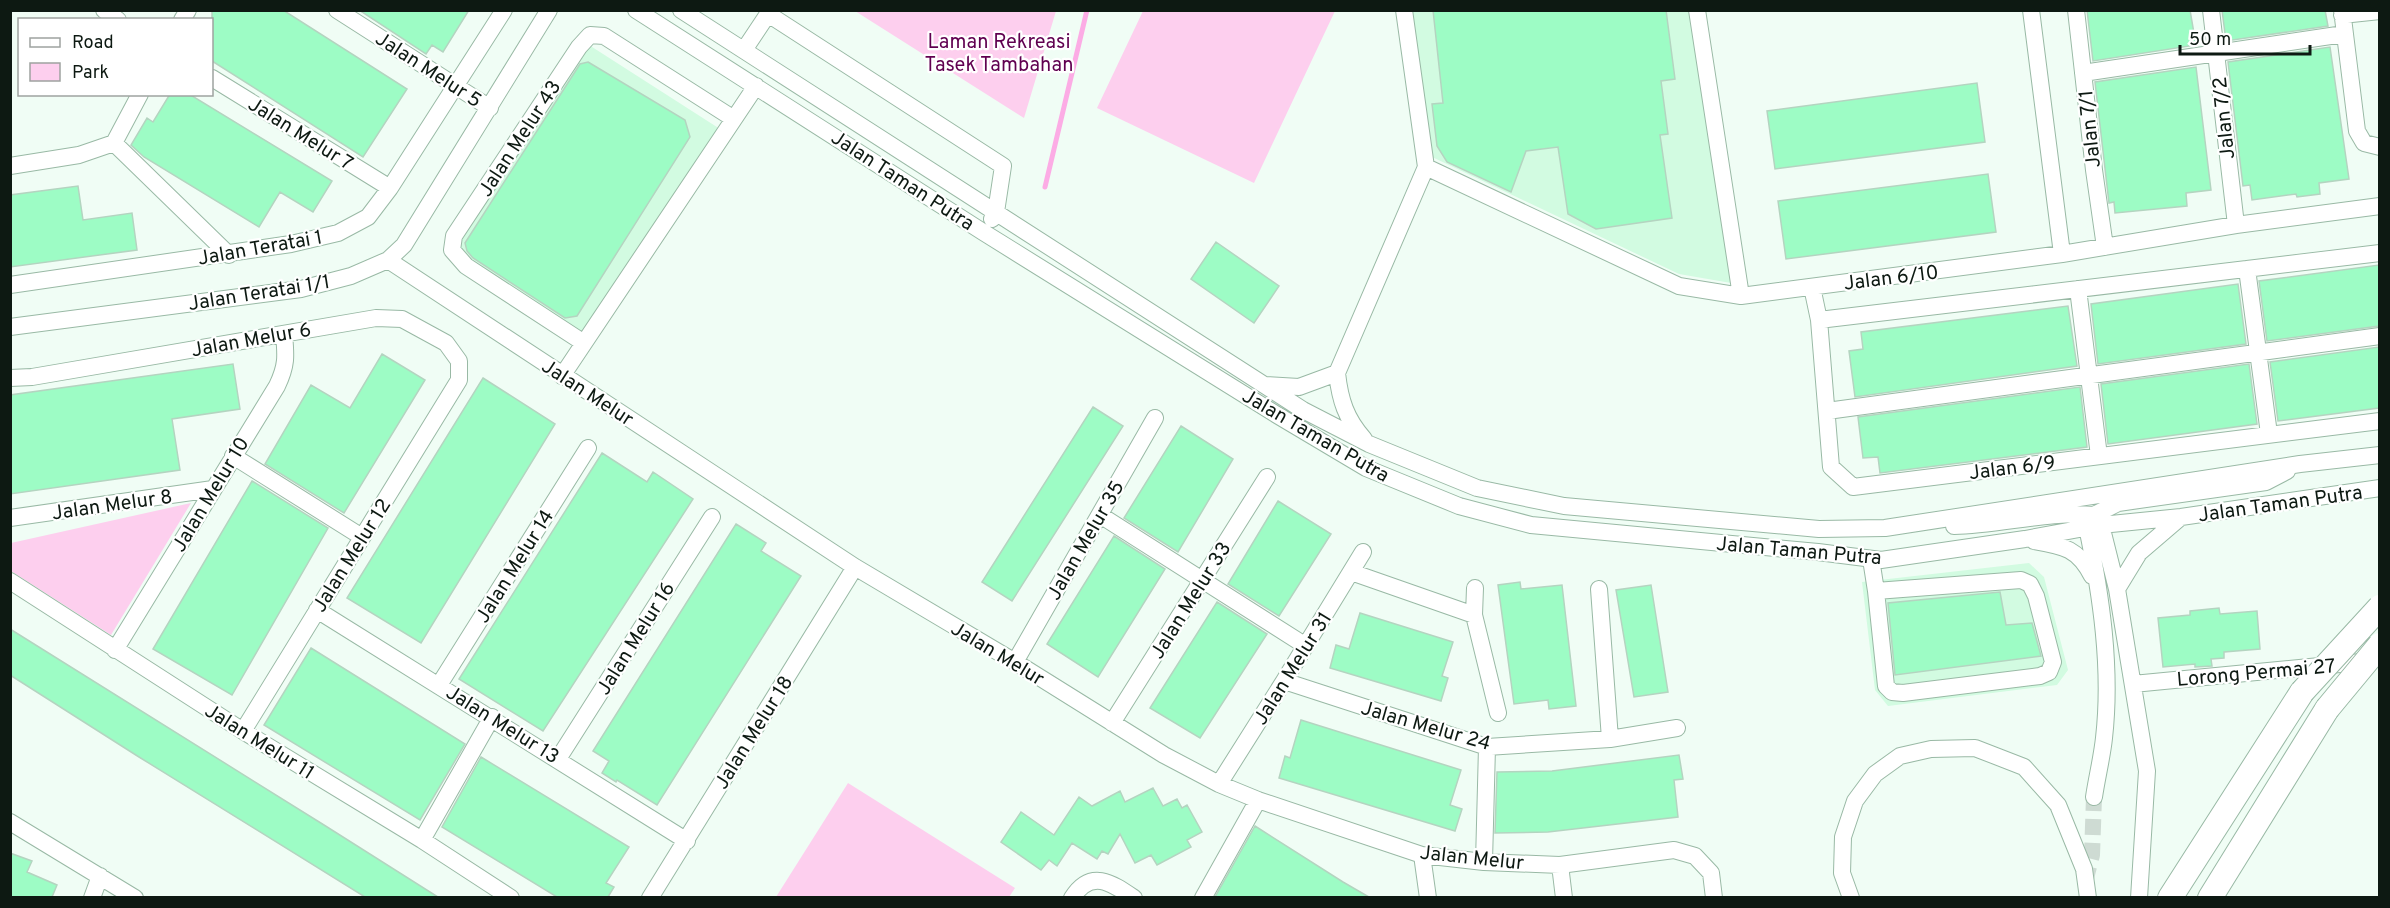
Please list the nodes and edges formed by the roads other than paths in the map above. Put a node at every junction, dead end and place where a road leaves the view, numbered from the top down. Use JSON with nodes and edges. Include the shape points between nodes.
{"nodes":[{"id":1,"x":337,"y":10,"type":"edge"},
{"id":2,"x":504,"y":10,"type":"edge"},
{"id":3,"x":549,"y":10,"type":"edge"},
{"id":4,"x":636,"y":10,"type":"edge"},
{"id":5,"x":681,"y":10,"type":"edge"},
{"id":6,"x":1404,"y":10,"type":"edge"},
{"id":7,"x":1697,"y":10,"type":"edge"},
{"id":8,"x":2031,"y":10,"type":"edge"},
{"id":9,"x":2076,"y":10,"type":"edge"},
{"id":10,"x":2211,"y":10,"type":"edge"},
{"id":11,"x":2379,"y":11,"type":"edge"},
{"id":12,"x":2342,"y":13,"type":"edge"},
{"id":13,"x":704,"y":17,"type":"edge"},
{"id":14,"x":2344,"y":34,"type":"junction"},
{"id":15,"x":744,"y":50,"type":"junction"},
{"id":16,"x":2216,"y":53,"type":"junction"},
{"id":17,"x":2083,"y":73,"type":"junction"},
{"id":18,"x":213,"y":79,"type":"edge"},
{"id":19,"x":756,"y":86,"type":"junction"},
{"id":20,"x":455,"y":87,"type":"junction"},
{"id":21,"x":139,"y":96,"type":"edge"},
{"id":22,"x":490,"y":108,"type":"junction"},
{"id":23,"x":734,"y":119,"type":"junction"},
{"id":24,"x":114,"y":144,"type":"junction"},
{"id":25,"x":2372,"y":145,"type":"edge"},
{"id":26,"x":10,"y":166,"type":"edge"},
{"id":27,"x":1426,"y":167,"type":"junction"},
{"id":28,"x":390,"y":188,"type":"junction"},
{"id":29,"x":2379,"y":206,"type":"edge"},
{"id":30,"x":996,"y":212,"type":"junction"},
{"id":31,"x":2236,"y":225,"type":"junction"},
{"id":32,"x":984,"y":232,"type":"junction"},
{"id":33,"x":2104,"y":247,"type":"junction"},
{"id":34,"x":2379,"y":253,"type":"edge"},
{"id":35,"x":2062,"y":254,"type":"junction"},
{"id":36,"x":229,"y":255,"type":"junction"},
{"id":37,"x":388,"y":260,"type":"junction"},
{"id":38,"x":2247,"y":269,"type":"junction"},
{"id":39,"x":10,"y":285,"type":"edge"},
{"id":40,"x":1812,"y":287,"type":"junction"},
{"id":41,"x":2078,"y":289,"type":"junction"},
{"id":42,"x":1741,"y":296,"type":"junction"},
{"id":43,"x":1819,"y":320,"type":"junction"},
{"id":44,"x":10,"y":327,"type":"edge"},
{"id":45,"x":284,"y":334,"type":"junction"},
{"id":46,"x":2379,"y":336,"type":"edge"},
{"id":47,"x":584,"y":343,"type":"junction"},
{"id":48,"x":2258,"y":353,"type":"junction"},
{"id":49,"x":1337,"y":373,"type":"junction"},
{"id":50,"x":2089,"y":375,"type":"junction"},
{"id":51,"x":562,"y":376,"type":"junction"},
{"id":52,"x":10,"y":378,"type":"edge"},
{"id":53,"x":459,"y":380,"type":"joint"},
{"id":54,"x":1264,"y":384,"type":"junction"},
{"id":55,"x":1827,"y":411,"type":"junction"},
{"id":56,"x":1155,"y":418,"type":"dead end"},
{"id":57,"x":2379,"y":421,"type":"edge"},
{"id":58,"x":2269,"y":434,"type":"junction"},
{"id":59,"x":1369,"y":444,"type":"junction"},
{"id":60,"x":588,"y":448,"type":"dead end"},
{"id":61,"x":2379,"y":455,"type":"edge"},
{"id":62,"x":233,"y":456,"type":"junction"},
{"id":63,"x":2099,"y":456,"type":"junction"},
{"id":64,"x":2300,"y":464,"type":"junction"},
{"id":65,"x":1267,"y":477,"type":"dead end"},
{"id":66,"x":2379,"y":488,"type":"edge"},
{"id":67,"x":213,"y":489,"type":"junction"},
{"id":68,"x":1100,"y":515,"type":"junction"},
{"id":69,"x":712,"y":517,"type":"dead end"},
{"id":70,"x":2181,"y":517,"type":"junction"},
{"id":71,"x":10,"y":518,"type":"edge"},
{"id":72,"x":2094,"y":522,"type":"junction"},
{"id":73,"x":1885,"y":528,"type":"junction"},
{"id":74,"x":362,"y":537,"type":"junction"},
{"id":75,"x":2025,"y":539,"type":"junction"},
{"id":76,"x":1363,"y":552,"type":"dead end"},
{"id":77,"x":1871,"y":559,"type":"junction"},
{"id":78,"x":855,"y":567,"type":"junction"},
{"id":79,"x":1351,"y":572,"type":"junction"},
{"id":80,"x":10,"y":581,"type":"edge"},
{"id":81,"x":1202,"y":582,"type":"junction"},
{"id":82,"x":1475,"y":588,"type":"dead end"},
{"id":83,"x":1599,"y":589,"type":"dead end"},
{"id":84,"x":2117,"y":589,"type":"junction"},
{"id":85,"x":1876,"y":591,"type":"junction"},
{"id":86,"x":2100,"y":591,"type":"junction"},
{"id":87,"x":2379,"y":607,"type":"edge"},
{"id":88,"x":317,"y":610,"type":"junction"},
{"id":89,"x":1474,"y":615,"type":"junction"},
{"id":90,"x":2379,"y":645,"type":"edge"},
{"id":91,"x":1306,"y":646,"type":"junction"},
{"id":92,"x":116,"y":650,"type":"junction"},
{"id":93,"x":2379,"y":661,"type":"edge"},
{"id":94,"x":1015,"y":662,"type":"junction"},
{"id":95,"x":1284,"y":681,"type":"junction"},
{"id":96,"x":2133,"y":684,"type":"junction"},
{"id":97,"x":439,"y":685,"type":"junction"},
{"id":98,"x":1498,"y":713,"type":"dead end"},
{"id":99,"x":492,"y":717,"type":"junction"},
{"id":100,"x":1112,"y":723,"type":"junction"},
{"id":101,"x":1677,"y":728,"type":"dead end"},
{"id":102,"x":243,"y":731,"type":"junction"},
{"id":103,"x":1610,"y":739,"type":"junction"},
{"id":104,"x":1487,"y":747,"type":"junction"},
{"id":105,"x":558,"y":759,"type":"junction"},
{"id":106,"x":1219,"y":784,"type":"junction"},
{"id":107,"x":2094,"y":797,"type":"tunnel mouth"},
{"id":108,"x":1258,"y":800,"type":"junction"},
{"id":109,"x":10,"y":822,"type":"edge"},
{"id":110,"x":422,"y":840,"type":"junction"},
{"id":111,"x":687,"y":841,"type":"junction"},
{"id":112,"x":1422,"y":855,"type":"junction"},
{"id":113,"x":1484,"y":862,"type":"junction"},
{"id":114,"x":1560,"y":865,"type":"junction"},
{"id":115,"x":100,"y":876,"type":"junction"},
{"id":116,"x":2139,"y":891,"type":"edge"},
{"id":117,"x":92,"y":897,"type":"edge"},
{"id":118,"x":135,"y":897,"type":"edge"},
{"id":119,"x":511,"y":897,"type":"edge"},
{"id":120,"x":650,"y":897,"type":"edge"},
{"id":121,"x":1072,"y":897,"type":"edge"},
{"id":122,"x":1134,"y":897,"type":"edge"},
{"id":123,"x":1203,"y":897,"type":"edge"},
{"id":124,"x":1428,"y":897,"type":"edge"},
{"id":125,"x":1564,"y":897,"type":"edge"},
{"id":126,"x":1714,"y":897,"type":"edge"},
{"id":127,"x":1851,"y":897,"type":"edge"},
{"id":128,"x":2088,"y":897,"type":"edge"},
{"id":129,"x":2170,"y":897,"type":"edge"},
{"id":130,"x":2210,"y":897,"type":"edge"}],
"edges":[{"from":1,"to":20,"type":"street","name":"Jalan Melur 5"},
{"from":2,"to":20,"type":"street","name":"Jalan Teratai 1"},
{"from":3,"to":22,"type":"street","name":"Jalan Teratai 1/1"},
{"from":4,"to":19,"type":"street","name":"Jalan Taman Putra"},
{"from":5,"to":13,"type":"street","name":"Jalan Taman Putra"},
{"from":6,"to":27,"type":"street"},
{"from":7,"to":42,"type":"street"},
{"from":8,"to":35,"type":"street"},
{"from":9,"to":17,"type":"street","name":"Jalan 7/1"},
{"from":10,"to":16,"type":"street","name":"Jalan 7/2"},
{"from":11,"to":12,"type":"street"},
{"from":12,"to":14,"type":"street"},
{"from":13,"to":15,"type":"street","name":"Jalan Taman Putra"},
{"from":14,"to":16,"type":"street"},
{"from":14,"to":25,"type":"street","via":[[2357,131]]},
{"from":15,"to":30,"type":"street","name":"Jalan Taman Putra"},
{"from":15,"to":30,"type":"street","via":[[768,14],[1003,166]]},
{"from":16,"to":17,"type":"street"},
{"from":16,"to":31,"type":"street","name":"Jalan 7/2"},
{"from":17,"to":33,"type":"street","name":"Jalan 7/1"},
{"from":18,"to":28,"type":"street","name":"Jalan Melur 7"},
{"from":19,"to":23,"type":"street"},
{"from":19,"to":32,"type":"street","name":"Jalan Taman Putra"},
{"from":20,"to":22,"type":"street","name":"Jalan Melur 5"},
{"from":20,"to":28,"type":"street","name":"Jalan Teratai 1"},
{"from":21,"to":24,"type":"street"},
{"from":22,"to":37,"type":"street","name":"Jalan Teratai 1/1","via":[[404,245]]},
{"from":23,"to":47,"type":"street"},
{"from":23,"to":47,"type":"street","name":"Jalan Melur 43","via":[[604,36],[590,35],[579,47],[454,236],[452,250],[466,266]]},
{"from":24,"to":26,"type":"street","via":[[79,155]]},
{"from":24,"to":36,"type":"street"},
{"from":27,"to":42,"type":"street","name":"Jalan 6/10","via":[[1679,286]]},
{"from":27,"to":49,"type":"street"},
{"from":28,"to":36,"type":"street","name":"Jalan Teratai 1","via":[[368,217],[338,233]]},
{"from":29,"to":31,"type":"street","name":"Jalan 6/10"},
{"from":30,"to":32,"type":"street"},
{"from":30,"to":54,"type":"street","name":"Jalan Taman Putra"},
{"from":31,"to":33,"type":"street","name":"Jalan 6/10"},
{"from":32,"to":77,"type":"street","name":"Jalan Taman Putra","via":[[1366,468],[1459,506],[1531,525]]},
{"from":33,"to":35,"type":"street","name":"Jalan 6/10"},
{"from":34,"to":38,"type":"street","name":"Jalan 6/10"},
{"from":35,"to":40,"type":"street","name":"Jalan 6/10"},
{"from":36,"to":39,"type":"street","name":"Jalan Teratai 1"},
{"from":37,"to":44,"type":"street","name":"Jalan Teratai 1/1","via":[[351,276],[301,289]]},
{"from":37,"to":51,"type":"street","name":"Jalan Melur"},
{"from":38,"to":41,"type":"street","name":"Jalan 6/10"},
{"from":38,"to":48,"type":"street"},
{"from":40,"to":42,"type":"street","name":"Jalan 6/10"},
{"from":40,"to":43,"type":"street","name":"Jalan 6/9"},
{"from":41,"to":43,"type":"street","name":"Jalan 6/10"},
{"from":41,"to":50,"type":"street"},
{"from":43,"to":55,"type":"street","name":"Jalan 6/9"},
{"from":45,"to":52,"type":"street","name":"Jalan Melur 6"},
{"from":45,"to":53,"type":"street","name":"Jalan Melur 6","via":[[376,318],[402,319],[446,343],[459,360]]},
{"from":45,"to":62,"type":"street","name":"Jalan Melur 10","via":[[285,370]]},
{"from":46,"to":48,"type":"street"},
{"from":47,"to":51,"type":"street"},
{"from":48,"to":50,"type":"street"},
{"from":48,"to":58,"type":"street"},
{"from":49,"to":54,"type":"street","via":[[1299,387]]},
{"from":49,"to":59,"type":"street","via":[[1345,413]]},
{"from":50,"to":55,"type":"street"},
{"from":50,"to":63,"type":"street"},
{"from":51,"to":78,"type":"street","name":"Jalan Melur"},
{"from":53,"to":74,"type":"street","name":"Jalan Melur 12"},
{"from":54,"to":59,"type":"street","name":"Jalan Taman Putra","via":[[1303,410]]},
{"from":55,"to":63,"type":"street","name":"Jalan 6/9","via":[[1831,467],[1853,487]]},
{"from":56,"to":68,"type":"street","name":"Jalan Melur 35"},
{"from":57,"to":58,"type":"street","name":"Jalan 6/9"},
{"from":58,"to":63,"type":"street","name":"Jalan 6/9"},
{"from":59,"to":73,"type":"street","name":"Jalan Taman Putra","via":[[1477,488],[1564,506],[1819,529]]},
{"from":60,"to":97,"type":"street","name":"Jalan Melur 14"},
{"from":61,"to":64,"type":"street","name":"Jalan Taman Putra"},
{"from":62,"to":67,"type":"street","name":"Jalan Melur 10"},
{"from":62,"to":74,"type":"street"},
{"from":64,"to":72,"type":"street","via":[[2266,482],[2118,503]]},
{"from":64,"to":73,"type":"street","name":"Jalan Taman Putra"},
{"from":65,"to":81,"type":"street","name":"Jalan Melur 33"},
{"from":66,"to":70,"type":"street","name":"Jalan Taman Putra"},
{"from":67,"to":71,"type":"street","name":"Jalan Melur 8"},
{"from":67,"to":92,"type":"street","name":"Jalan Melur 10"},
{"from":68,"to":81,"type":"street"},
{"from":68,"to":94,"type":"street","name":"Jalan Melur 35"},
{"from":69,"to":105,"type":"street","name":"Jalan Melur 16"},
{"from":70,"to":72,"type":"street","name":"Jalan Taman Putra"},
{"from":70,"to":84,"type":"street","via":[[2139,553]]},
{"from":72,"to":73,"type":"street","via":[[2072,514],[1986,525]]},
{"from":72,"to":75,"type":"street","name":"Jalan Taman Putra"},
{"from":72,"to":84,"type":"street"},
{"from":72,"to":86,"type":"street"},
{"from":74,"to":88,"type":"street","name":"Jalan Melur 12"},
{"from":75,"to":77,"type":"street","name":"Jalan Taman Putra"},
{"from":75,"to":86,"type":"street","via":[[2066,547],[2085,562]]},
{"from":76,"to":79,"type":"street","name":"Jalan Melur 31"},
{"from":77,"to":85,"type":"street"},
{"from":78,"to":94,"type":"street","name":"Jalan Melur"},
{"from":78,"to":111,"type":"street","name":"Jalan Melur 18"},
{"from":79,"to":89,"type":"street"},
{"from":79,"to":91,"type":"street","name":"Jalan Melur 31"},
{"from":80,"to":92,"type":"street","name":"Jalan Melur 11"},
{"from":81,"to":91,"type":"street"},
{"from":81,"to":100,"type":"street","name":"Jalan Melur 33"},
{"from":82,"to":89,"type":"street"},
{"from":83,"to":103,"type":"street"},
{"from":84,"to":96,"type":"street"},
{"from":85,"to":85,"type":"street","via":[[2021,580],[2030,584],[2053,662],[2049,672],[1892,692],[1886,686]]},
{"from":86,"to":107,"type":"street","via":[[2105,716]]},
{"from":87,"to":129,"type":"highway","bridge":true,"via":[[2302,692]]},
{"from":88,"to":97,"type":"street","name":"Jalan Melur 13"},
{"from":88,"to":102,"type":"street","name":"Jalan Melur 12"},
{"from":89,"to":98,"type":"street"},
{"from":90,"to":130,"type":"highway","bridge":true,"via":[[2327,709]]},
{"from":91,"to":95,"type":"street","name":"Jalan Melur 31"},
{"from":92,"to":102,"type":"street","name":"Jalan Melur 11"},
{"from":93,"to":96,"type":"street","name":"Lorong Permai 27"},
{"from":94,"to":100,"type":"street","name":"Jalan Melur"},
{"from":95,"to":104,"type":"street","name":"Jalan Melur 24"},
{"from":95,"to":106,"type":"street","name":"Jalan Melur 31"},
{"from":96,"to":116,"type":"street","via":[[2147,771]]},
{"from":97,"to":99,"type":"street","name":"Jalan Melur 13"},
{"from":99,"to":105,"type":"street","name":"Jalan Melur 13"},
{"from":99,"to":110,"type":"street"},
{"from":100,"to":106,"type":"street","name":"Jalan Melur"},
{"from":101,"to":103,"type":"street","name":"Jalan Melur 24"},
{"from":102,"to":110,"type":"street","name":"Jalan Melur 11"},
{"from":103,"to":104,"type":"street","name":"Jalan Melur 24"},
{"from":104,"to":113,"type":"street"},
{"from":105,"to":111,"type":"street","name":"Jalan Melur 13"},
{"from":106,"to":108,"type":"street","name":"Jalan Melur"},
{"from":108,"to":112,"type":"street","name":"Jalan Melur"},
{"from":108,"to":123,"type":"street"},
{"from":109,"to":115,"type":"street"},
{"from":110,"to":119,"type":"street","name":"Jalan Melur 11"},
{"from":111,"to":120,"type":"street","name":"Jalan Melur 18"},
{"from":112,"to":113,"type":"street","name":"Jalan Melur"},
{"from":112,"to":124,"type":"street"},
{"from":113,"to":114,"type":"street","name":"Jalan Melur"},
{"from":114,"to":125,"type":"street"},
{"from":114,"to":126,"type":"street","name":"Jalan Melur","via":[[1674,850],[1695,856],[1711,873]]},
{"from":115,"to":117,"type":"street"},
{"from":115,"to":118,"type":"street"},
{"from":121,"to":122,"type":"street","via":[[1093,880],[1108,881]]},
{"from":127,"to":128,"type":"street","via":[[1842,873],[1843,837],[1855,801],[1875,774],[1900,756],[1931,748],[1975,748],[2024,767],[2058,806],[2084,869]]}]}
